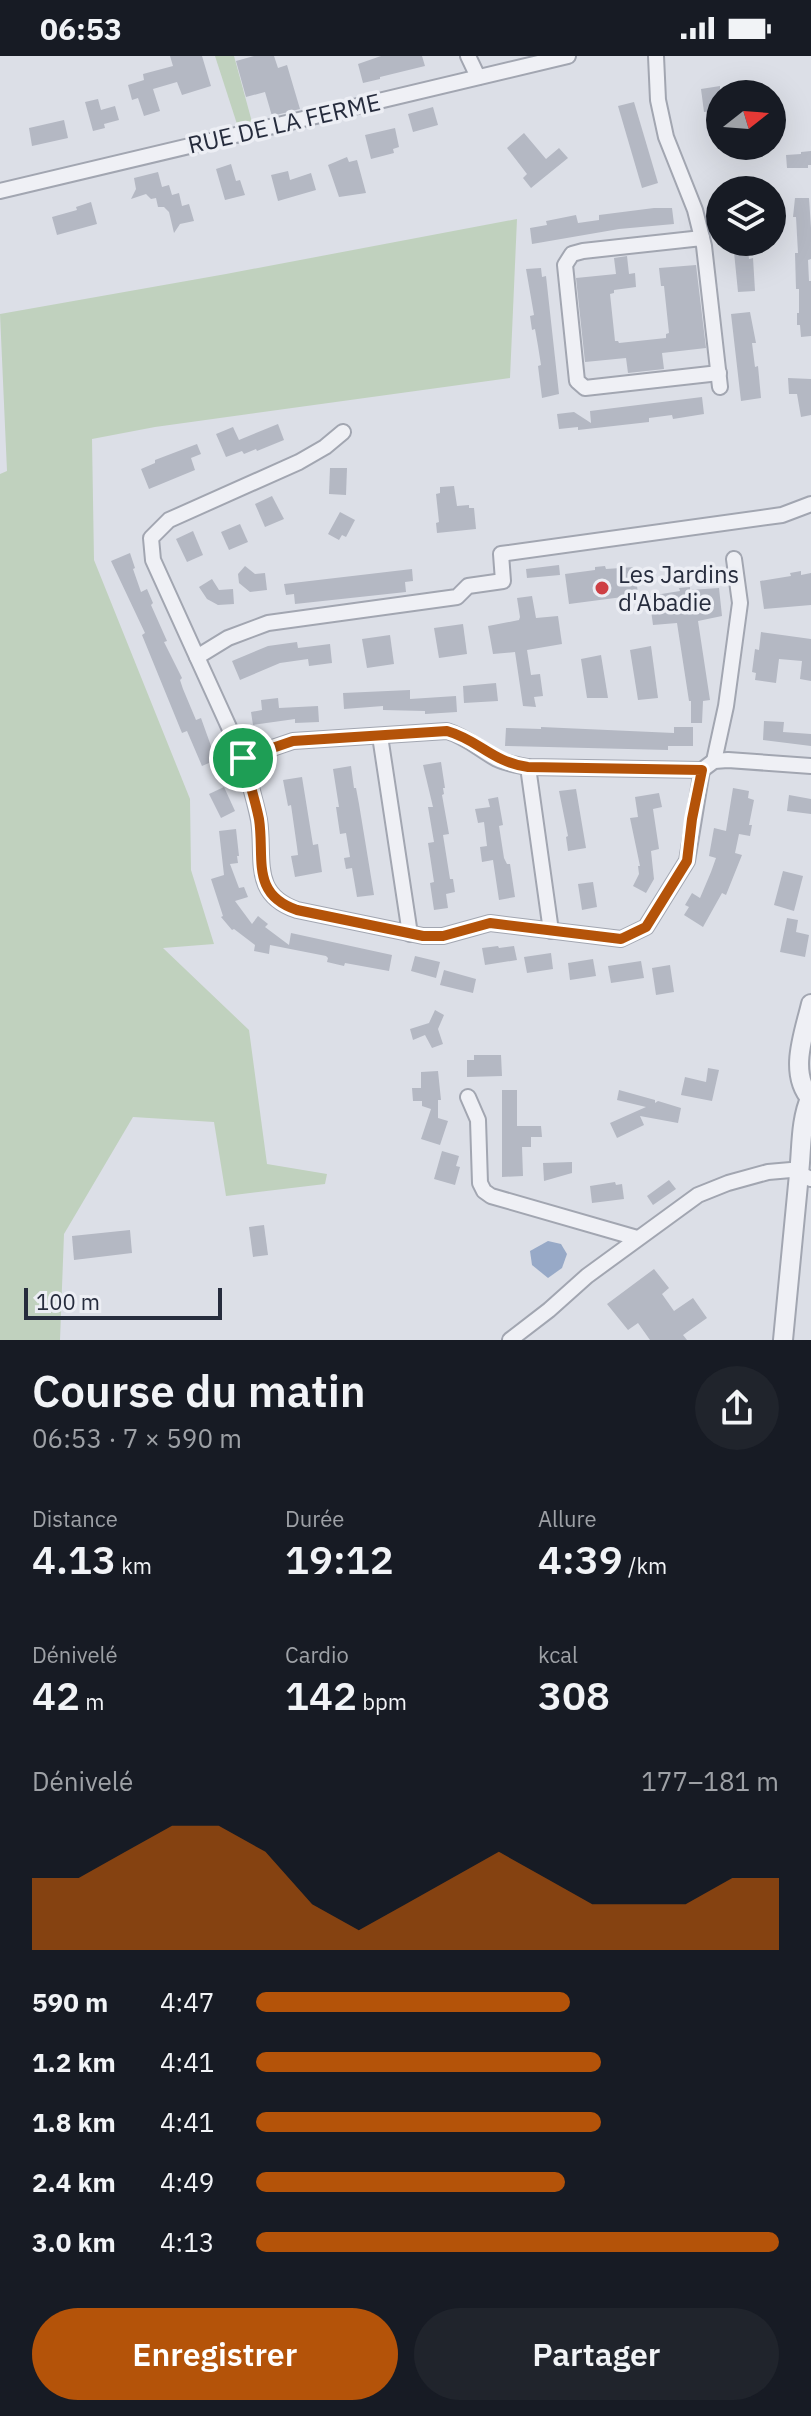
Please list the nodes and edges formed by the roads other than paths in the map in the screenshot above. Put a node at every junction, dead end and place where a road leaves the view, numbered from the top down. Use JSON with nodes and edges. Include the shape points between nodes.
{"nodes":[{"id":1,"x":468,"y":56,"type":"edge"},
{"id":2,"x":568,"y":56,"type":"edge"},
{"id":3,"x":656,"y":56,"type":"edge"},
{"id":4,"x":478,"y":77,"type":"junction"},
{"id":5,"x":0,"y":191,"type":"edge"},
{"id":6,"x":702,"y":238,"type":"junction"},
{"id":7,"x":343,"y":432,"type":"dead end"},
{"id":8,"x":811,"y":504,"type":"edge"},
{"id":9,"x":734,"y":559,"type":"dead end"},
{"id":10,"x":197,"y":657,"type":"junction"},
{"id":11,"x":380,"y":736,"type":"junction"},
{"id":12,"x":243,"y":758,"type":"junction"},
{"id":13,"x":708,"y":766,"type":"junction"},
{"id":14,"x":811,"y":766,"type":"edge"},
{"id":15,"x":528,"y":767,"type":"junction"},
{"id":16,"x":551,"y":931,"type":"junction"},
{"id":17,"x":410,"y":934,"type":"junction"},
{"id":18,"x":811,"y":1004,"type":"edge"},
{"id":19,"x":468,"y":1097,"type":"dead end"},
{"id":20,"x":811,"y":1102,"type":"edge"},
{"id":21,"x":809,"y":1142,"type":"edge"},
{"id":22,"x":805,"y":1175,"type":"edge"},
{"id":23,"x":637,"y":1238,"type":"junction"},
{"id":24,"x":510,"y":1340,"type":"edge"},
{"id":25,"x":783,"y":1340,"type":"edge"}],
"edges":[{"from":1,"to":4,"type":"street"},
{"from":2,"to":4,"type":"street","name":"RUE DE LA FERME"},
{"from":3,"to":6,"type":"street","via":[[666,137]]},
{"from":4,"to":5,"type":"street","name":"RUE DE LA FERME"},
{"from":6,"to":6,"type":"street","via":[[720,380],[585,388],[577,381],[565,265],[572,254]]},
{"from":7,"to":10,"type":"street","via":[[299,462],[169,520],[151,538],[153,560]]},
{"from":8,"to":10,"type":"street","via":[[782,515],[501,554],[503,581],[468,586],[457,597],[268,623]]},
{"from":9,"to":13,"type":"street","via":[[740,603],[726,706]]},
{"from":10,"to":12,"type":"street"},
{"from":11,"to":12,"type":"street","via":[[293,741]]},
{"from":11,"to":15,"type":"street","via":[[447,731],[498,759]]},
{"from":11,"to":17,"type":"street"},
{"from":12,"to":17,"type":"street","via":[[259,821],[260,868],[272,896],[297,910]]},
{"from":13,"to":14,"type":"street","via":[[728,760]]},
{"from":13,"to":15,"type":"street"},
{"from":13,"to":16,"type":"street","via":[[692,819],[687,861],[646,927],[621,939]]},
{"from":15,"to":16,"type":"street"},
{"from":16,"to":17,"type":"street","via":[[490,923],[443,936]]},
{"from":18,"to":20,"type":"street","via":[[799,1067]]},
{"from":19,"to":23,"type":"street","via":[[478,1120],[484,1191]]},
{"from":20,"to":21,"type":"street"},
{"from":20,"to":22,"type":"street","via":[[803,1119]]},
{"from":21,"to":22,"type":"street"},
{"from":22,"to":23,"type":"street","via":[[768,1172],[728,1183],[698,1195]]},
{"from":22,"to":25,"type":"street"},
{"from":23,"to":24,"type":"street"}]}
